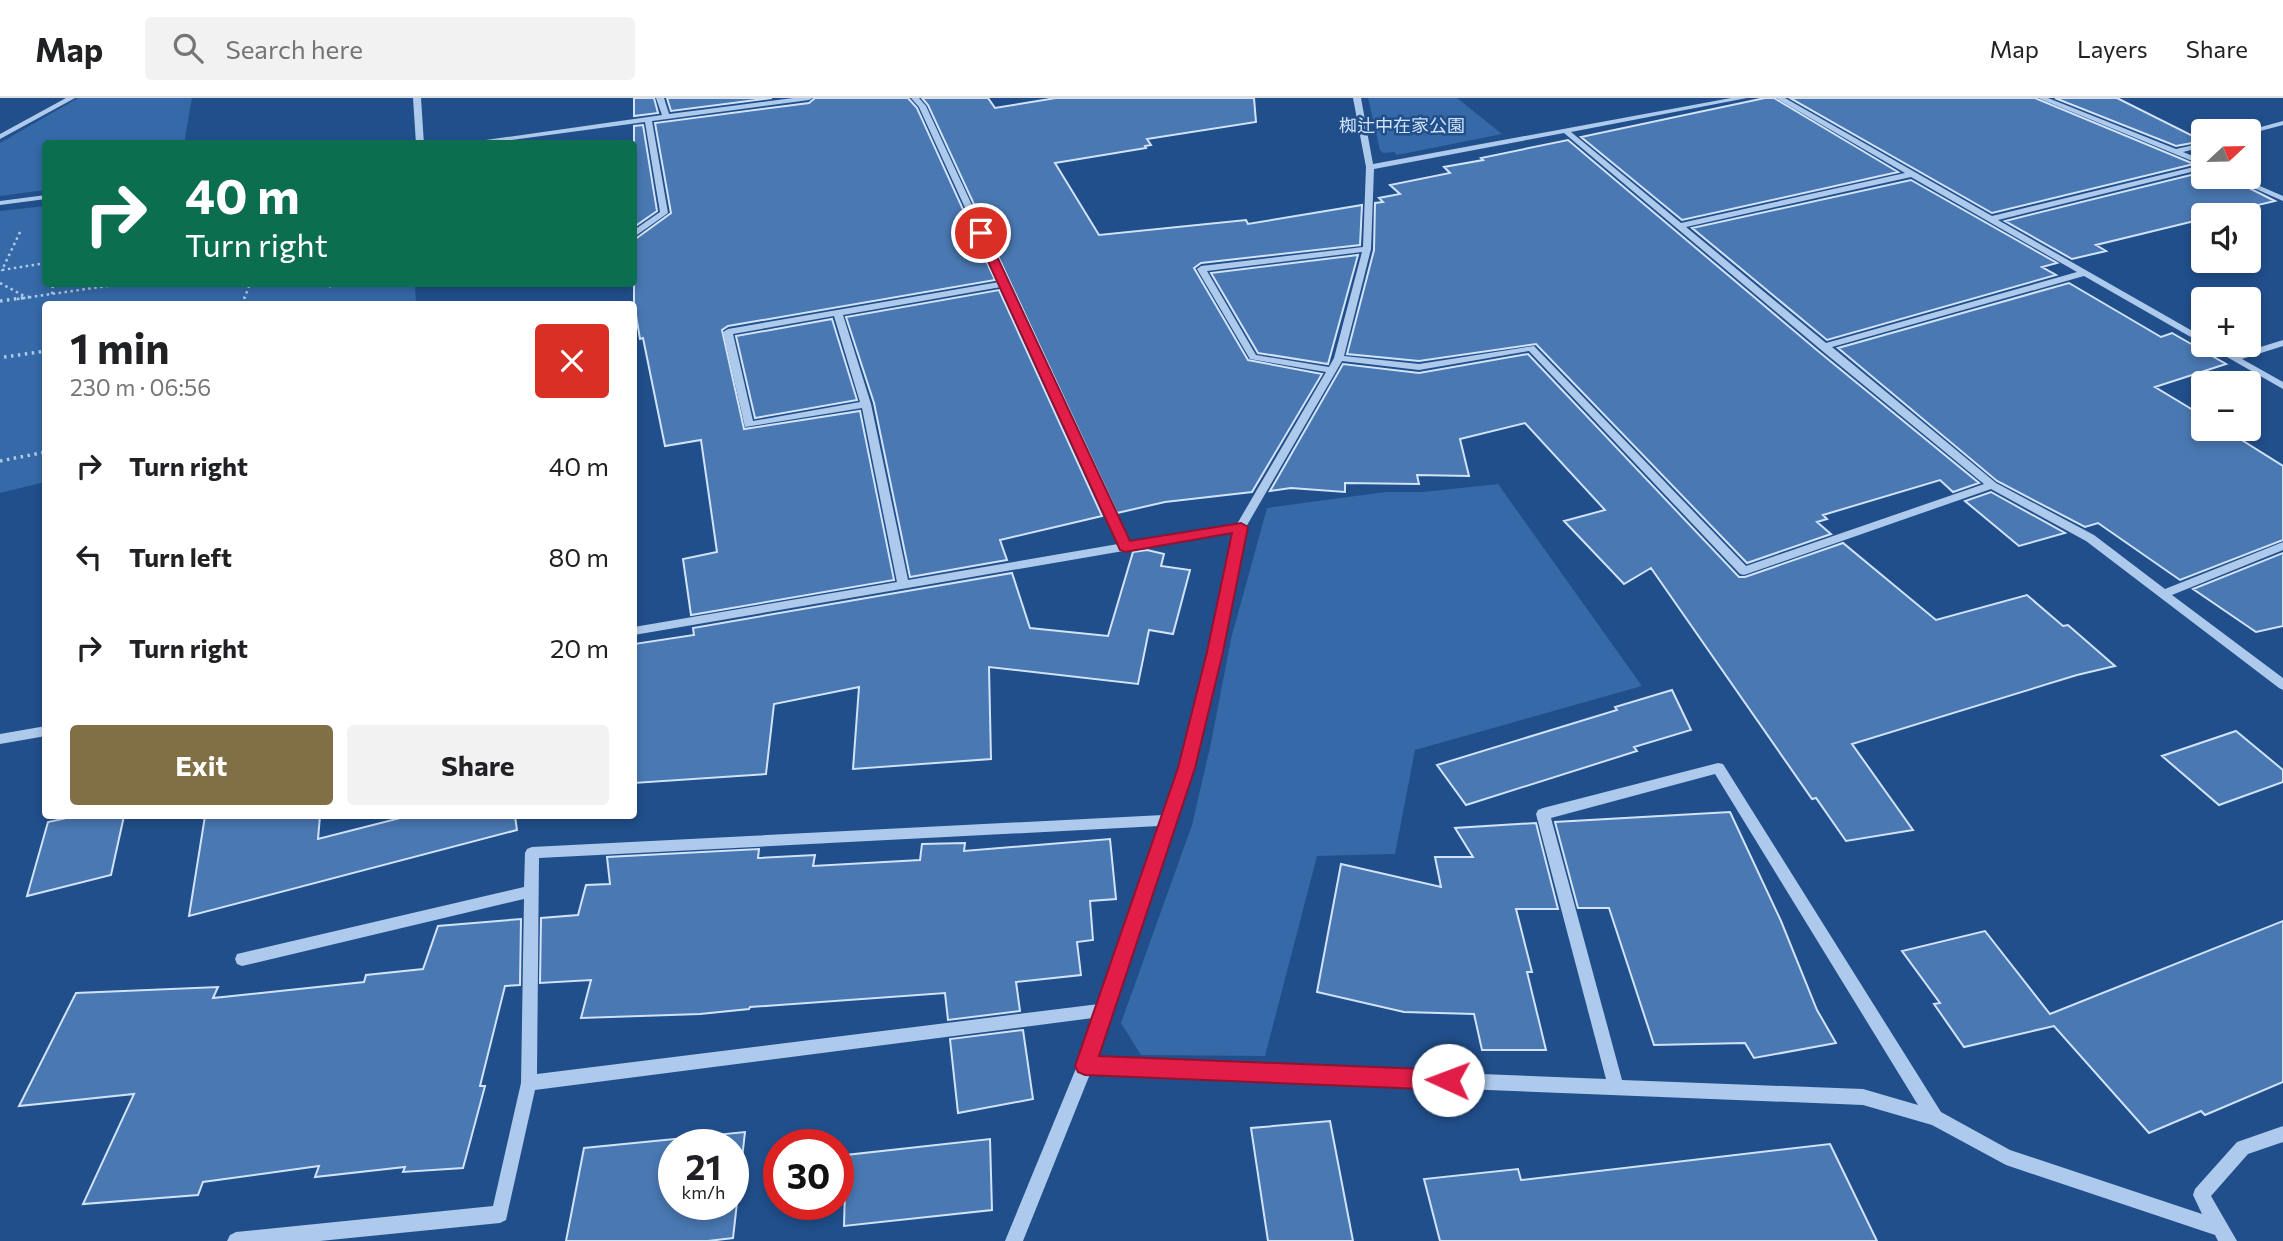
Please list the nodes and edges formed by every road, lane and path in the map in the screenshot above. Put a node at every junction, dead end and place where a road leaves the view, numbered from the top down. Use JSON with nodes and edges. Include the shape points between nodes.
{"nodes":[{"id":1,"x":71,"y":98,"type":"edge"},
{"id":2,"x":417,"y":98,"type":"edge"},
{"id":3,"x":660,"y":98,"type":"edge"},
{"id":4,"x":809,"y":98,"type":"edge"},
{"id":5,"x":915,"y":98,"type":"edge"},
{"id":6,"x":1357,"y":98,"type":"edge"},
{"id":7,"x":1743,"y":98,"type":"edge"},
{"id":8,"x":1780,"y":98,"type":"edge"},
{"id":9,"x":2042,"y":98,"type":"edge"},
{"id":10,"x":667,"y":118,"type":"junction"},
{"id":11,"x":648,"y":120,"type":"junction"},
{"id":12,"x":2283,"y":123,"type":"edge"},
{"id":13,"x":2261,"y":129,"type":"edge"},
{"id":14,"x":1567,"y":133,"type":"junction"},
{"id":15,"x":0,"y":137,"type":"edge"},
{"id":16,"x":420,"y":140,"type":"edge"},
{"id":17,"x":492,"y":140,"type":"edge"},
{"id":18,"x":2191,"y":148,"type":"edge"},
{"id":19,"x":2178,"y":152,"type":"junction"},
{"id":20,"x":2191,"y":159,"type":"edge"},
{"id":21,"x":1370,"y":167,"type":"junction"},
{"id":22,"x":2191,"y":168,"type":"edge"},
{"id":23,"x":1913,"y":174,"type":"junction"},
{"id":24,"x":2260,"y":189,"type":"edge"},
{"id":25,"x":42,"y":198,"type":"edge"},
{"id":26,"x":2283,"y":199,"type":"edge"},
{"id":27,"x":0,"y":203,"type":"edge"},
{"id":28,"x":1992,"y":219,"type":"junction"},
{"id":29,"x":1681,"y":226,"type":"junction"},
{"id":30,"x":20,"y":232,"type":"dead end"},
{"id":31,"x":637,"y":232,"type":"edge"},
{"id":32,"x":1367,"y":250,"type":"junction"},
{"id":33,"x":42,"y":264,"type":"edge"},
{"id":34,"x":1,"y":269,"type":"edge"},
{"id":35,"x":2085,"y":273,"type":"junction"},
{"id":36,"x":0,"y":283,"type":"edge"},
{"id":37,"x":1004,"y":284,"type":"junction"},
{"id":38,"x":53,"y":287,"type":"edge"},
{"id":39,"x":100,"y":287,"type":"edge"},
{"id":40,"x":52,"y":294,"type":"junction"},
{"id":41,"x":26,"y":297,"type":"junction"},
{"id":42,"x":0,"y":301,"type":"edge"},
{"id":43,"x":838,"y":314,"type":"junction"},
{"id":44,"x":2191,"y":334,"type":"edge"},
{"id":45,"x":2283,"y":343,"type":"edge"},
{"id":46,"x":1824,"y":347,"type":"junction"},
{"id":47,"x":42,"y":352,"type":"edge"},
{"id":48,"x":4,"y":357,"type":"dead end"},
{"id":49,"x":1339,"y":358,"type":"junction"},
{"id":50,"x":2234,"y":358,"type":"joint"},
{"id":51,"x":1331,"y":370,"type":"junction"},
{"id":52,"x":2283,"y":386,"type":"edge"},
{"id":53,"x":866,"y":404,"type":"junction"},
{"id":54,"x":42,"y":453,"type":"edge"},
{"id":55,"x":0,"y":461,"type":"edge"},
{"id":56,"x":1992,"y":485,"type":"junction"},
{"id":57,"x":1241,"y":527,"type":"junction"},
{"id":58,"x":2283,"y":546,"type":"edge"},
{"id":59,"x":1125,"y":547,"type":"junction"},
{"id":60,"x":903,"y":585,"type":"junction"},
{"id":61,"x":2163,"y":594,"type":"junction"},
{"id":62,"x":637,"y":630,"type":"edge"},
{"id":63,"x":2283,"y":685,"type":"edge"},
{"id":64,"x":42,"y":732,"type":"edge"},
{"id":65,"x":0,"y":739,"type":"edge"},
{"id":66,"x":1169,"y":820,"type":"junction"},
{"id":67,"x":532,"y":891,"type":"junction"},
{"id":68,"x":242,"y":959,"type":"dead end"},
{"id":69,"x":1104,"y":1010,"type":"junction"},
{"id":70,"x":1085,"y":1066,"type":"junction"},
{"id":71,"x":530,"y":1083,"type":"junction"},
{"id":72,"x":1616,"y":1087,"type":"junction"},
{"id":73,"x":1935,"y":1118,"type":"junction"},
{"id":74,"x":2283,"y":1134,"type":"edge"},
{"id":75,"x":2224,"y":1235,"type":"edge"},
{"id":76,"x":236,"y":1241,"type":"edge"},
{"id":77,"x":1014,"y":1241,"type":"edge"}],
"edges":[{"from":1,"to":15,"type":"street"},
{"from":2,"to":16,"type":"street"},
{"from":3,"to":10,"type":"street"},
{"from":4,"to":10,"type":"street"},
{"from":5,"to":37,"type":"street"},
{"from":6,"to":21,"type":"street"},
{"from":7,"to":14,"type":"street"},
{"from":8,"to":23,"type":"street"},
{"from":9,"to":19,"type":"street"},
{"from":10,"to":11,"type":"street"},
{"from":11,"to":17,"type":"street"},
{"from":11,"to":31,"type":"street","via":[[664,213]]},
{"from":12,"to":13,"type":"street"},
{"from":14,"to":21,"type":"street"},
{"from":14,"to":29,"type":"street"},
{"from":18,"to":19,"type":"street"},
{"from":19,"to":20,"type":"street"},
{"from":21,"to":32,"type":"street"},
{"from":22,"to":28,"type":"street"},
{"from":23,"to":28,"type":"street"},
{"from":23,"to":29,"type":"street"},
{"from":24,"to":26,"type":"street"},
{"from":25,"to":27,"type":"street"},
{"from":28,"to":35,"type":"street"},
{"from":29,"to":46,"type":"street"},
{"from":30,"to":34,"type":"path"},
{"from":32,"to":49,"type":"street"},
{"from":32,"to":51,"type":"street","via":[[1201,269],[1253,357]]},
{"from":33,"to":34,"type":"path"},
{"from":35,"to":44,"type":"street"},
{"from":35,"to":46,"type":"street"},
{"from":36,"to":41,"type":"path"},
{"from":37,"to":43,"type":"street"},
{"from":37,"to":59,"type":"street"},
{"from":38,"to":40,"type":"path"},
{"from":39,"to":40,"type":"path"},
{"from":40,"to":41,"type":"path"},
{"from":41,"to":42,"type":"path"},
{"from":43,"to":53,"type":"street"},
{"from":43,"to":53,"type":"street","via":[[728,332],[749,425]]},
{"from":45,"to":50,"type":"street"},
{"from":46,"to":56,"type":"street"},
{"from":47,"to":48,"type":"path"},
{"from":49,"to":51,"type":"street"},
{"from":49,"to":56,"type":"street","via":[[1419,367],[1531,348],[1744,571]]},
{"from":50,"to":52,"type":"street"},
{"from":51,"to":57,"type":"street"},
{"from":53,"to":60,"type":"street"},
{"from":54,"to":55,"type":"path"},
{"from":56,"to":61,"type":"street","via":[[2090,538]]},
{"from":57,"to":59,"type":"street"},
{"from":57,"to":66,"type":"street","via":[[1215,652]]},
{"from":58,"to":61,"type":"street"},
{"from":59,"to":60,"type":"street"},
{"from":60,"to":62,"type":"street"},
{"from":61,"to":63,"type":"street"},
{"from":64,"to":65,"type":"street"},
{"from":66,"to":67,"type":"street","via":[[532,853]]},
{"from":66,"to":69,"type":"street"},
{"from":67,"to":68,"type":"street"},
{"from":67,"to":71,"type":"street"},
{"from":69,"to":70,"type":"street"},
{"from":69,"to":71,"type":"street"},
{"from":70,"to":72,"type":"street"},
{"from":70,"to":77,"type":"street"},
{"from":71,"to":76,"type":"street","via":[[500,1214]]},
{"from":72,"to":73,"type":"street","via":[[1863,1097]]},
{"from":72,"to":73,"type":"street","via":[[1544,814],[1717,768]]},
{"from":73,"to":75,"type":"street","via":[[2006,1157]]},
{"from":74,"to":75,"type":"street","via":[[2243,1147],[2201,1195]]}]}
